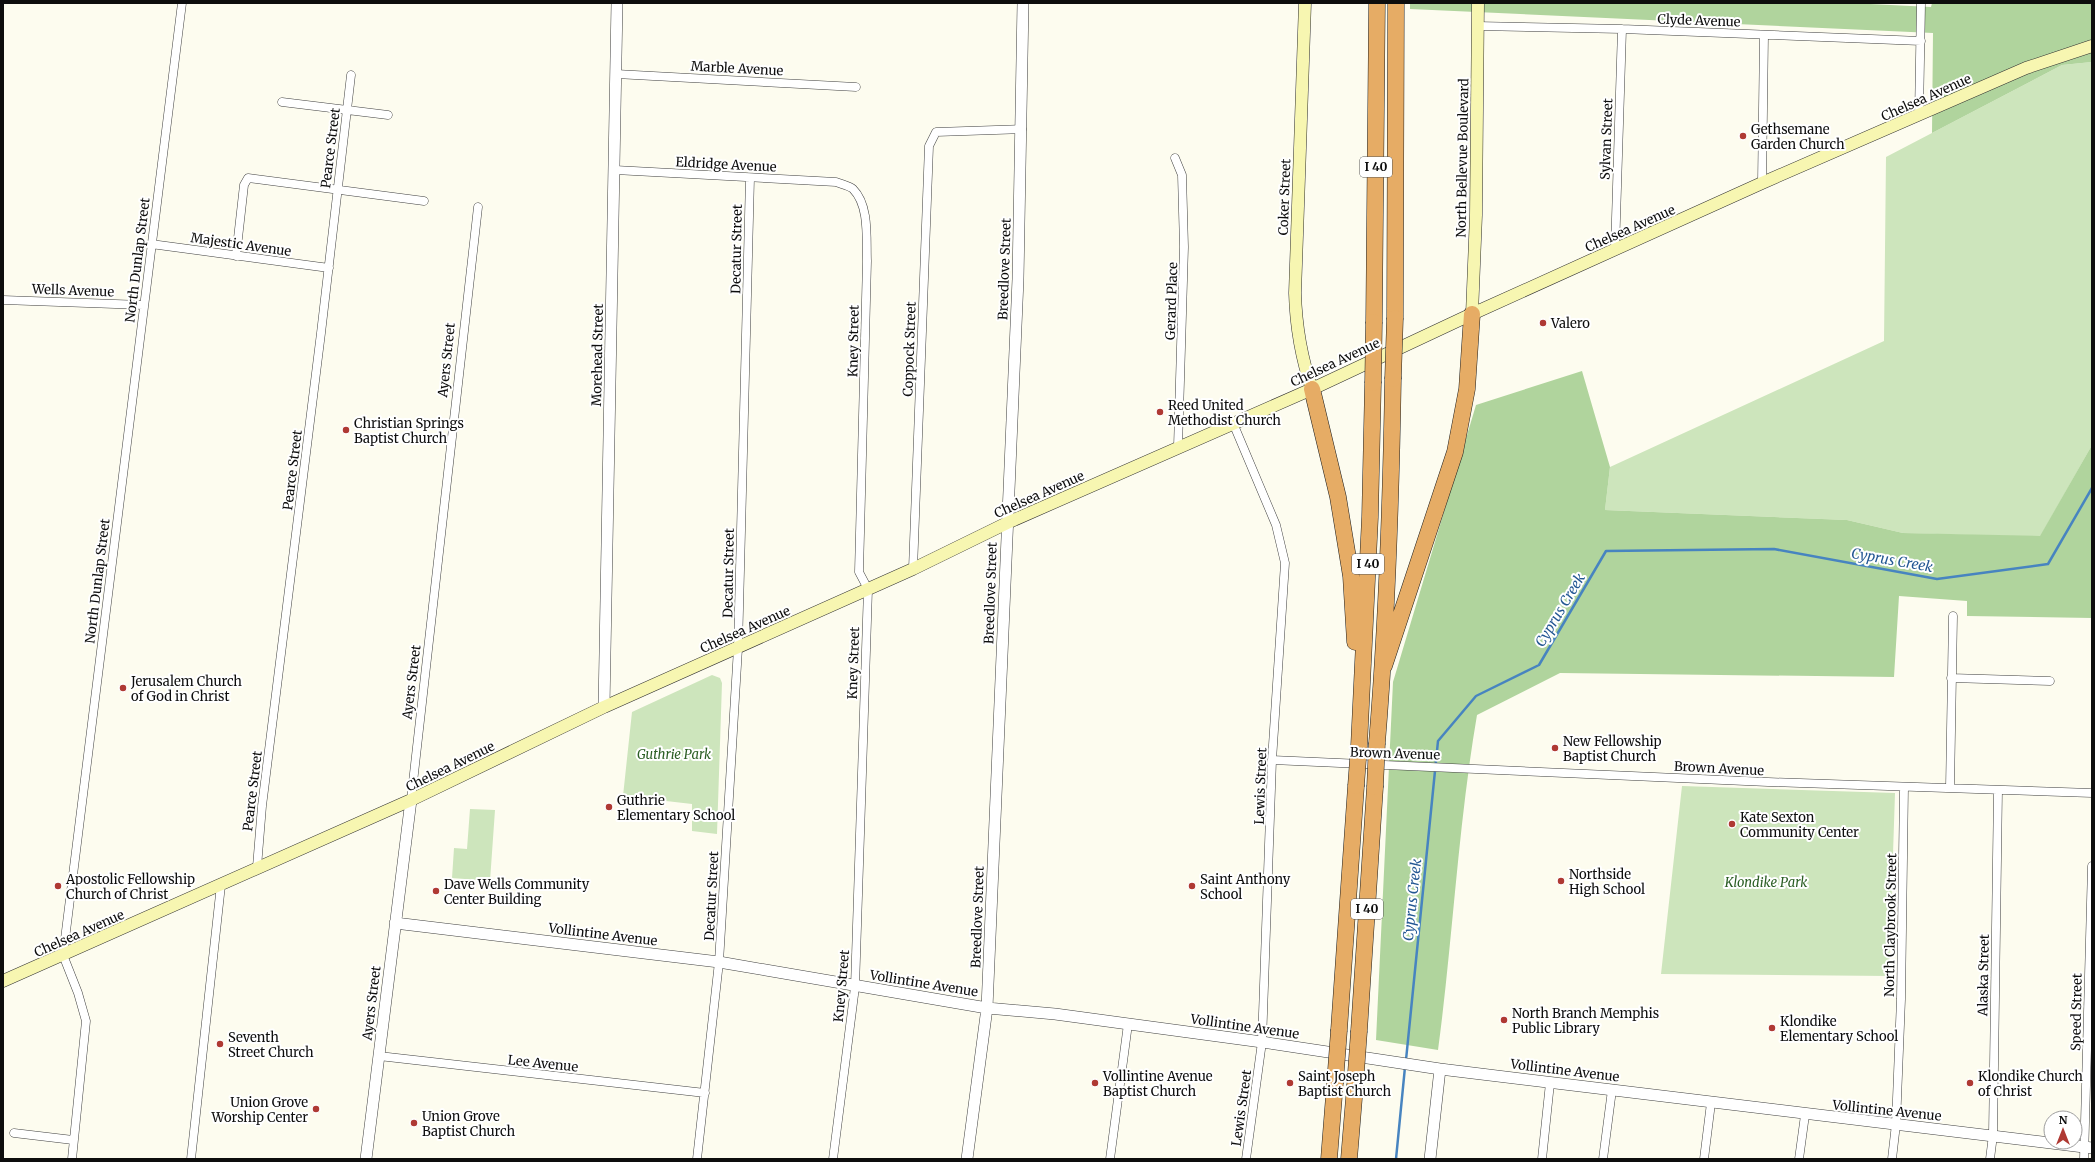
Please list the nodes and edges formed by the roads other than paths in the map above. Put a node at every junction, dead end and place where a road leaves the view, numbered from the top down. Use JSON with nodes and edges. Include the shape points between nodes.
{"nodes":[{"id":1,"x":182,"y":3,"type":"edge"},
{"id":2,"x":617,"y":3,"type":"edge"},
{"id":3,"x":1023,"y":3,"type":"edge"},
{"id":4,"x":1305,"y":3,"type":"edge"},
{"id":5,"x":1377,"y":3,"type":"edge"},
{"id":6,"x":1396,"y":3,"type":"edge"},
{"id":7,"x":1478,"y":3,"type":"edge"},
{"id":8,"x":1921,"y":3,"type":"edge"},
{"id":9,"x":1477,"y":26,"type":"junction"},
{"id":10,"x":1622,"y":29,"type":"junction"},
{"id":11,"x":1764,"y":35,"type":"junction"},
{"id":12,"x":1921,"y":41,"type":"junction"},
{"id":13,"x":2092,"y":46,"type":"edge"},
{"id":14,"x":616,"y":74,"type":"junction"},
{"id":15,"x":351,"y":75,"type":"dead end"},
{"id":16,"x":856,"y":87,"type":"dead end"},
{"id":17,"x":282,"y":102,"type":"dead end"},
{"id":18,"x":347,"y":110,"type":"junction"},
{"id":19,"x":388,"y":115,"type":"dead end"},
{"id":20,"x":1919,"y":116,"type":"junction"},
{"id":21,"x":1022,"y":129,"type":"junction"},
{"id":22,"x":1175,"y":158,"type":"dead end"},
{"id":23,"x":615,"y":170,"type":"junction"},
{"id":24,"x":750,"y":178,"type":"junction"},
{"id":25,"x":836,"y":182,"type":"joint"},
{"id":26,"x":1762,"y":183,"type":"junction"},
{"id":27,"x":338,"y":190,"type":"junction"},
{"id":28,"x":424,"y":201,"type":"dead end"},
{"id":29,"x":478,"y":207,"type":"dead end"},
{"id":30,"x":151,"y":244,"type":"junction"},
{"id":31,"x":1615,"y":250,"type":"junction"},
{"id":32,"x":236,"y":256,"type":"junction"},
{"id":33,"x":329,"y":268,"type":"junction"},
{"id":34,"x":3,"y":300,"type":"edge"},
{"id":35,"x":143,"y":305,"type":"junction"},
{"id":36,"x":1472,"y":314,"type":"junction"},
{"id":37,"x":1312,"y":389,"type":"junction"},
{"id":38,"x":1233,"y":423,"type":"junction"},
{"id":39,"x":1178,"y":447,"type":"junction"},
{"id":40,"x":1007,"y":523,"type":"junction"},
{"id":41,"x":913,"y":569,"type":"junction"},
{"id":42,"x":868,"y":589,"type":"junction"},
{"id":43,"x":1953,"y":616,"type":"dead end"},
{"id":44,"x":738,"y":648,"type":"junction"},
{"id":45,"x":1384,"y":666,"type":"junction"},
{"id":46,"x":1951,"y":678,"type":"junction"},
{"id":47,"x":2050,"y":681,"type":"dead end"},
{"id":48,"x":604,"y":708,"type":"junction"},
{"id":49,"x":1360,"y":719,"type":"junction"},
{"id":50,"x":1272,"y":760,"type":"junction"},
{"id":51,"x":1904,"y":787,"type":"junction"},
{"id":52,"x":1950,"y":788,"type":"junction"},
{"id":53,"x":1998,"y":790,"type":"junction"},
{"id":54,"x":2092,"y":793,"type":"edge"},
{"id":55,"x":411,"y":800,"type":"junction"},
{"id":56,"x":2092,"y":866,"type":"edge"},
{"id":57,"x":258,"y":867,"type":"junction"},
{"id":58,"x":221,"y":885,"type":"junction"},
{"id":59,"x":395,"y":922,"type":"junction"},
{"id":60,"x":63,"y":955,"type":"junction"},
{"id":61,"x":719,"y":962,"type":"junction"},
{"id":62,"x":3,"y":981,"type":"edge"},
{"id":63,"x":855,"y":987,"type":"junction"},
{"id":64,"x":987,"y":1008,"type":"junction"},
{"id":65,"x":1128,"y":1024,"type":"junction"},
{"id":66,"x":1262,"y":1042,"type":"junction"},
{"id":67,"x":379,"y":1056,"type":"junction"},
{"id":68,"x":1440,"y":1069,"type":"junction"},
{"id":69,"x":1550,"y":1083,"type":"junction"},
{"id":70,"x":1612,"y":1090,"type":"junction"},
{"id":71,"x":705,"y":1093,"type":"junction"},
{"id":72,"x":1712,"y":1103,"type":"junction"},
{"id":73,"x":1805,"y":1115,"type":"junction"},
{"id":74,"x":1896,"y":1124,"type":"junction"},
{"id":75,"x":14,"y":1133,"type":"dead end"},
{"id":76,"x":1993,"y":1135,"type":"junction"},
{"id":77,"x":73,"y":1140,"type":"junction"},
{"id":78,"x":2089,"y":1148,"type":"edge"},
{"id":79,"x":72,"y":1159,"type":"edge"},
{"id":80,"x":191,"y":1159,"type":"edge"},
{"id":81,"x":366,"y":1159,"type":"edge"},
{"id":82,"x":697,"y":1159,"type":"edge"},
{"id":83,"x":833,"y":1159,"type":"edge"},
{"id":84,"x":967,"y":1159,"type":"edge"},
{"id":85,"x":1110,"y":1159,"type":"edge"},
{"id":86,"x":1246,"y":1159,"type":"edge"},
{"id":87,"x":1329,"y":1159,"type":"edge"},
{"id":88,"x":1349,"y":1159,"type":"edge"},
{"id":89,"x":1430,"y":1159,"type":"edge"},
{"id":90,"x":1542,"y":1159,"type":"edge"},
{"id":91,"x":1603,"y":1159,"type":"edge"},
{"id":92,"x":1704,"y":1159,"type":"edge"},
{"id":93,"x":1799,"y":1159,"type":"edge"},
{"id":94,"x":1892,"y":1159,"type":"edge"},
{"id":95,"x":1990,"y":1159,"type":"edge"},
{"id":96,"x":2084,"y":1159,"type":"edge"}],
"edges":[{"from":1,"to":30,"type":"street","name":"North Dunlap Street"},
{"from":2,"to":14,"type":"street","name":"Morehead Street"},
{"from":3,"to":21,"type":"street","name":"Breedlove Street"},
{"from":4,"to":37,"type":"main road","name":"Coker Street","via":[[1295,293],[1296,326]]},
{"from":5,"to":49,"type":"highway","number":"I 40","bridge":true,"via":[[1370,517]]},
{"from":6,"to":45,"type":"highway","number":"I 40","bridge":true,"via":[[1395,318]]},
{"from":7,"to":9,"type":"main road","name":"North Bellevue Boulevard"},
{"from":8,"to":12,"type":"street"},
{"from":9,"to":10,"type":"street","name":"Clyde Avenue"},
{"from":9,"to":36,"type":"main road","name":"North Bellevue Boulevard","via":[[1476,215]]},
{"from":10,"to":11,"type":"street","name":"Clyde Avenue"},
{"from":10,"to":31,"type":"street","name":"Sylvan Street"},
{"from":11,"to":12,"type":"street","name":"Clyde Avenue"},
{"from":11,"to":26,"type":"street"},
{"from":12,"to":20,"type":"street"},
{"from":13,"to":20,"type":"main road","name":"Chelsea Avenue","via":[[2026,68]]},
{"from":14,"to":16,"type":"street","name":"Marble Avenue"},
{"from":14,"to":23,"type":"street","name":"Morehead Street"},
{"from":15,"to":18,"type":"street","name":"Pearce Street"},
{"from":17,"to":18,"type":"street"},
{"from":18,"to":19,"type":"street"},
{"from":18,"to":27,"type":"street","name":"Pearce Street"},
{"from":20,"to":26,"type":"main road","name":"Chelsea Avenue"},
{"from":21,"to":40,"type":"street","name":"Breedlove Street","via":[[1018,287]]},
{"from":21,"to":41,"type":"street","name":"Coppock Street","via":[[936,132],[929,146]]},
{"from":22,"to":39,"type":"street","name":"Gerard Place","via":[[1182,175],[1184,247]]},
{"from":23,"to":24,"type":"street","name":"Eldridge Avenue"},
{"from":23,"to":48,"type":"street","name":"Morehead Street"},
{"from":24,"to":25,"type":"street","name":"Eldridge Avenue"},
{"from":24,"to":44,"type":"street","name":"Decatur Street"},
{"from":25,"to":42,"type":"street","name":"Kney Street","via":[[853,189],[862,205],[866,226],[860,572]]},
{"from":26,"to":31,"type":"main road","name":"Chelsea Avenue"},
{"from":27,"to":28,"type":"street"},
{"from":27,"to":32,"type":"street","via":[[248,178],[244,185]]},
{"from":27,"to":33,"type":"street","name":"Pearce Street"},
{"from":29,"to":55,"type":"street","name":"Ayers Street"},
{"from":30,"to":32,"type":"street","name":"Majestic Avenue"},
{"from":30,"to":35,"type":"street","name":"North Dunlap Street"},
{"from":31,"to":36,"type":"main road","name":"Chelsea Avenue"},
{"from":32,"to":33,"type":"street","name":"Majestic Avenue"},
{"from":33,"to":57,"type":"street","name":"Pearce Street","via":[[262,806]]},
{"from":34,"to":35,"type":"street","name":"Wells Avenue"},
{"from":35,"to":60,"type":"street","name":"North Dunlap Street"},
{"from":36,"to":37,"type":"main road","name":"Chelsea Avenue"},
{"from":36,"to":45,"type":"highway","via":[[1467,389],[1454,452]]},
{"from":37,"to":38,"type":"main road","name":"Chelsea Avenue"},
{"from":37,"to":49,"type":"highway","via":[[1338,497],[1351,576]]},
{"from":38,"to":39,"type":"main road","name":"Chelsea Avenue"},
{"from":38,"to":50,"type":"street","name":"Lewis Street","via":[[1276,525],[1285,563]]},
{"from":39,"to":40,"type":"main road","name":"Chelsea Avenue"},
{"from":40,"to":41,"type":"main road","name":"Chelsea Avenue"},
{"from":40,"to":64,"type":"street","name":"Breedlove Street"},
{"from":41,"to":42,"type":"main road","name":"Chelsea Avenue"},
{"from":42,"to":44,"type":"main road","name":"Chelsea Avenue"},
{"from":42,"to":63,"type":"street","name":"Kney Street"},
{"from":43,"to":46,"type":"street"},
{"from":44,"to":48,"type":"main road","name":"Chelsea Avenue"},
{"from":44,"to":61,"type":"street","name":"Decatur Street"},
{"from":45,"to":88,"type":"highway","number":"I 40","bridge":true},
{"from":46,"to":47,"type":"street"},
{"from":46,"to":52,"type":"street"},
{"from":48,"to":55,"type":"main road","name":"Chelsea Avenue"},
{"from":49,"to":87,"type":"highway","number":"I 40","bridge":true},
{"from":50,"to":51,"type":"street","name":"Brown Avenue"},
{"from":50,"to":66,"type":"street","name":"Lewis Street"},
{"from":51,"to":52,"type":"street","name":"Brown Avenue"},
{"from":51,"to":74,"type":"street","name":"North Claybrook Street","via":[[1901,999]]},
{"from":52,"to":53,"type":"street","name":"Brown Avenue"},
{"from":53,"to":54,"type":"street","name":"Brown Avenue"},
{"from":53,"to":76,"type":"street","name":"Alaska Street"},
{"from":55,"to":57,"type":"main road","name":"Chelsea Avenue"},
{"from":55,"to":59,"type":"street","name":"Ayers Street"},
{"from":56,"to":78,"type":"street","name":"Speed Street"},
{"from":57,"to":58,"type":"main road","name":"Chelsea Avenue"},
{"from":58,"to":60,"type":"main road","name":"Chelsea Avenue"},
{"from":58,"to":80,"type":"street"},
{"from":59,"to":61,"type":"street","name":"Vollintine Avenue"},
{"from":59,"to":67,"type":"street","name":"Ayers Street"},
{"from":60,"to":62,"type":"main road","name":"Chelsea Avenue"},
{"from":60,"to":77,"type":"street","name":"North Dunlap Street","via":[[86,1021]]},
{"from":61,"to":63,"type":"street","name":"Vollintine Avenue"},
{"from":61,"to":71,"type":"street","name":"Decatur Street"},
{"from":63,"to":64,"type":"street","name":"Vollintine Avenue"},
{"from":63,"to":83,"type":"street","name":"Kney Street"},
{"from":64,"to":65,"type":"street","name":"Vollintine Avenue"},
{"from":64,"to":84,"type":"street","name":"Breedlove Street"},
{"from":65,"to":66,"type":"street","name":"Vollintine Avenue"},
{"from":65,"to":85,"type":"street"},
{"from":66,"to":68,"type":"street","name":"Vollintine Avenue"},
{"from":66,"to":86,"type":"street","name":"Lewis Street"},
{"from":67,"to":71,"type":"street","name":"Lee Avenue"},
{"from":67,"to":81,"type":"street","name":"Ayers Street"},
{"from":68,"to":69,"type":"street","name":"Vollintine Avenue"},
{"from":68,"to":89,"type":"street"},
{"from":69,"to":70,"type":"street","name":"Vollintine Avenue"},
{"from":69,"to":90,"type":"street"},
{"from":70,"to":72,"type":"street","name":"Vollintine Avenue"},
{"from":70,"to":91,"type":"street"},
{"from":71,"to":82,"type":"street","name":"Decatur Street"},
{"from":72,"to":73,"type":"street","name":"Vollintine Avenue"},
{"from":72,"to":92,"type":"street"},
{"from":73,"to":74,"type":"street","name":"Vollintine Avenue"},
{"from":73,"to":93,"type":"street"},
{"from":74,"to":76,"type":"street","name":"Vollintine Avenue"},
{"from":74,"to":94,"type":"street","name":"North Claybrook Street"},
{"from":75,"to":77,"type":"street"},
{"from":76,"to":78,"type":"street","name":"Vollintine Avenue"},
{"from":76,"to":95,"type":"street","name":"Alaska Street"},
{"from":77,"to":79,"type":"street","name":"North Dunlap Street"},
{"from":78,"to":96,"type":"street","name":"Speed Street"}]}
